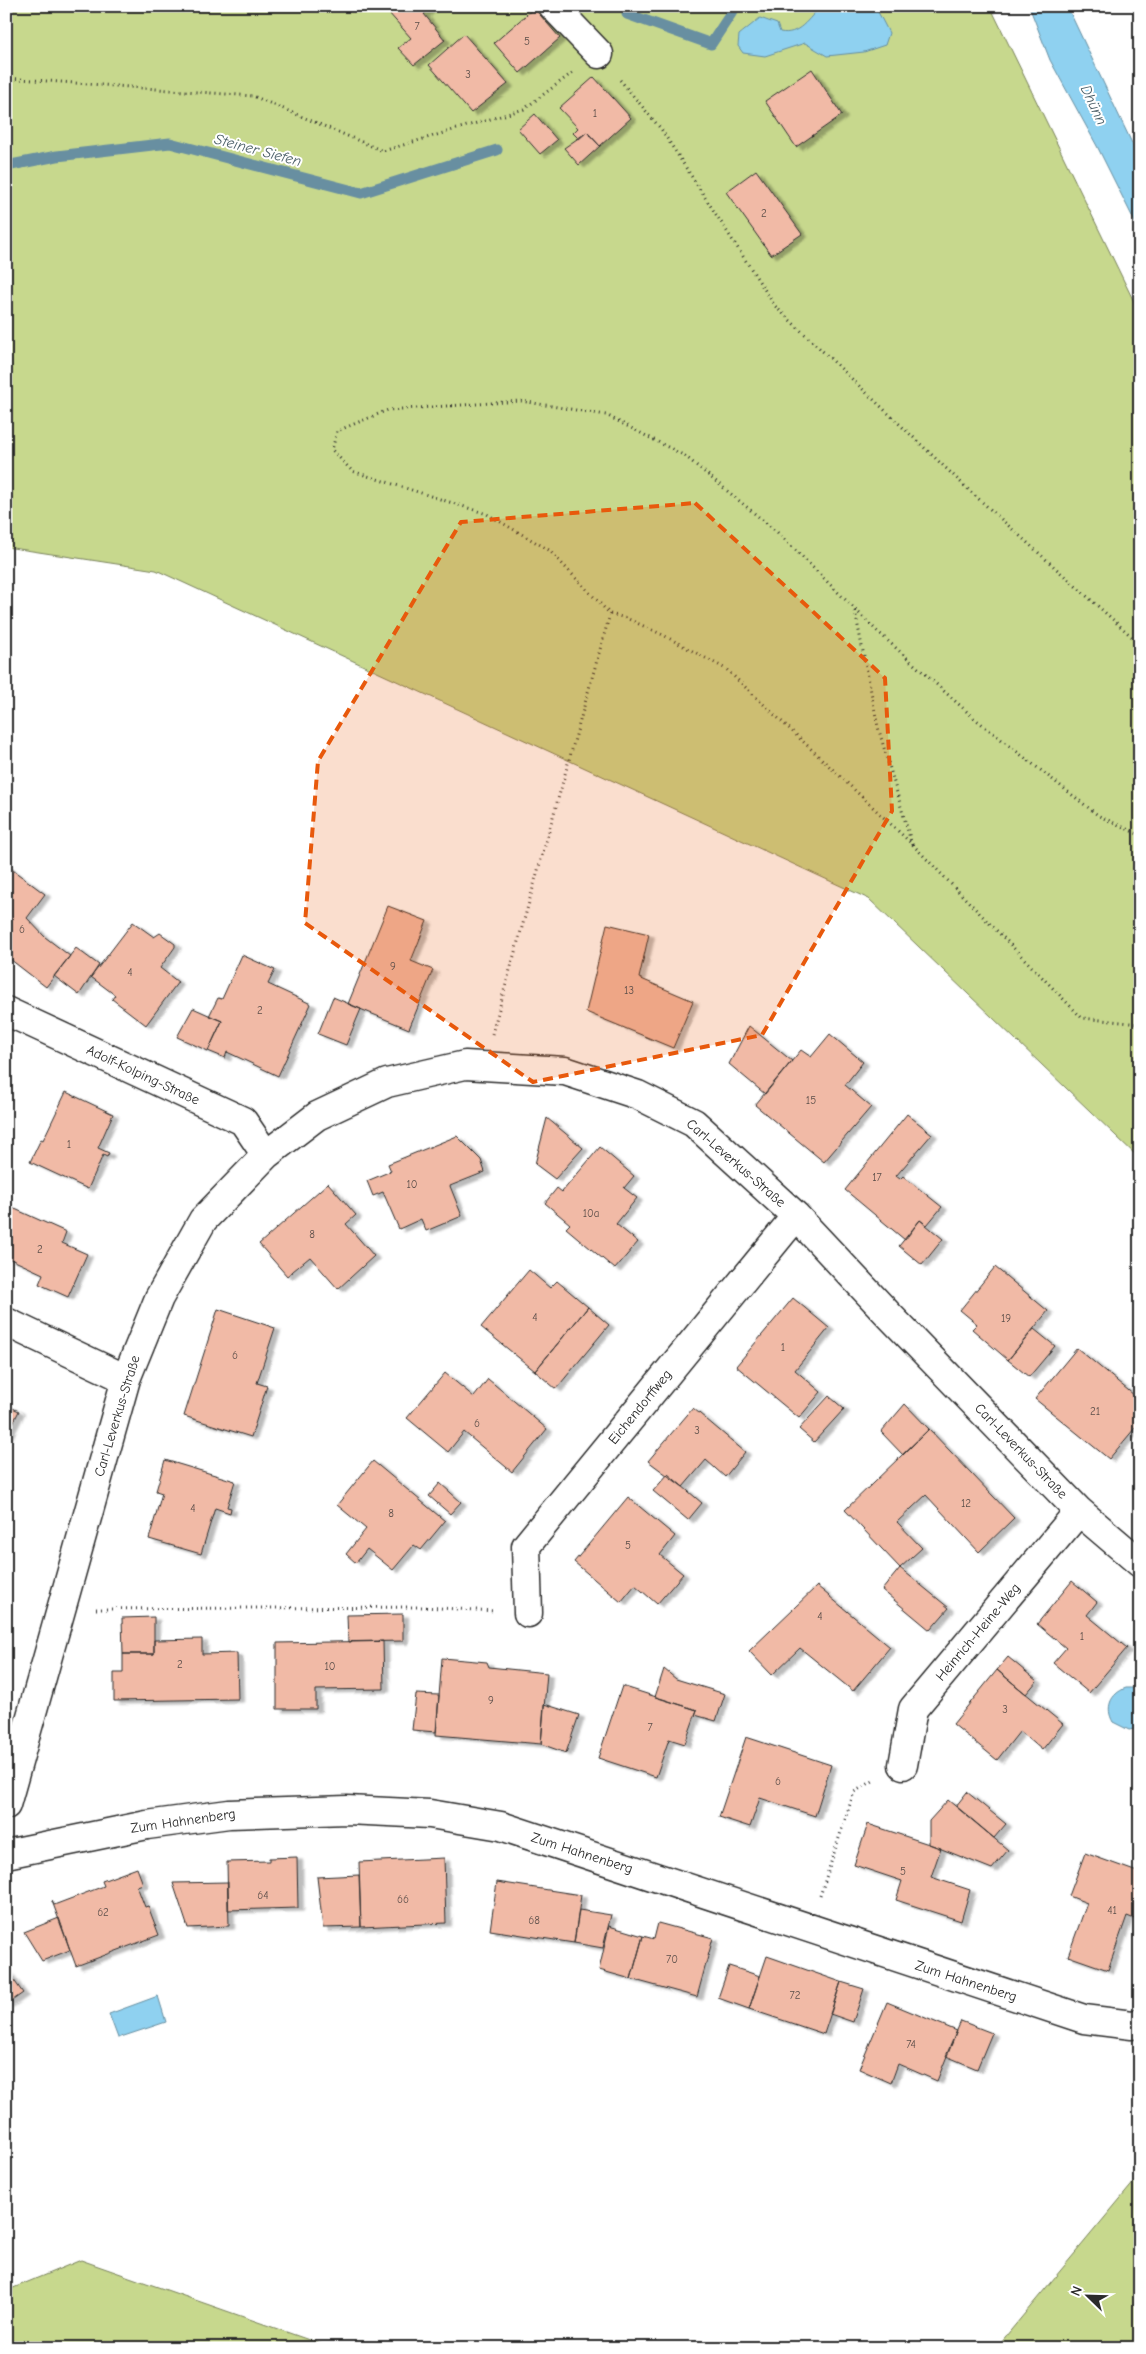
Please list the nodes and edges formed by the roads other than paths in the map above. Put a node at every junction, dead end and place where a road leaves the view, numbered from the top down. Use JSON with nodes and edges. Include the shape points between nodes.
{"nodes":[{"id":1,"x":553,"y":6,"type":"edge"},
{"id":2,"x":599,"y":54,"type":"road end"},
{"id":3,"x":6,"y":1011,"type":"edge"},
{"id":4,"x":266,"y":1155,"type":"junction"},
{"id":5,"x":796,"y":1216,"type":"junction"},
{"id":6,"x":6,"y":1322,"type":"edge"},
{"id":7,"x":126,"y":1379,"type":"junction"},
{"id":8,"x":1079,"y":1511,"type":"junction"},
{"id":9,"x":1140,"y":1563,"type":"edge"},
{"id":10,"x":528,"y":1613,"type":"road end"},
{"id":11,"x":902,"y":1765,"type":"road end"},
{"id":12,"x":6,"y":1805,"type":"edge"},
{"id":13,"x":6,"y":1854,"type":"edge"},
{"id":14,"x":1140,"y":2024,"type":"edge"}],
"edges":[{"from":1,"to":2,"type":"street"},
{"from":3,"to":4,"type":"street","name":"Adolf-Kolping-Straße","via":[[243,1121]]},
{"from":4,"to":5,"type":"street","name":"Carl-Leverkus-Straße","via":[[317,1116],[387,1083],[465,1066],[565,1071],[638,1094],[694,1122]]},
{"from":4,"to":7,"type":"street","name":"Carl-Leverkus-Straße","via":[[203,1220],[158,1298]]},
{"from":5,"to":8,"type":"street","name":"Carl-Leverkus-Straße"},
{"from":5,"to":10,"type":"street","name":"Eichendorffweg","via":[[526,1546]]},
{"from":6,"to":7,"type":"street"},
{"from":7,"to":12,"type":"street","name":"Carl-Leverkus-Straße"},
{"from":8,"to":9,"type":"street","name":"Carl-Leverkus-Straße"},
{"from":8,"to":11,"type":"street","name":"Heinrich-Heine-Weg","via":[[913,1709]]},
{"from":13,"to":14,"type":"street","name":"Zum Hahnenberg","via":[[147,1825],[230,1814],[347,1810],[430,1814],[501,1826],[1084,2019],[1132,2026]]}]}
